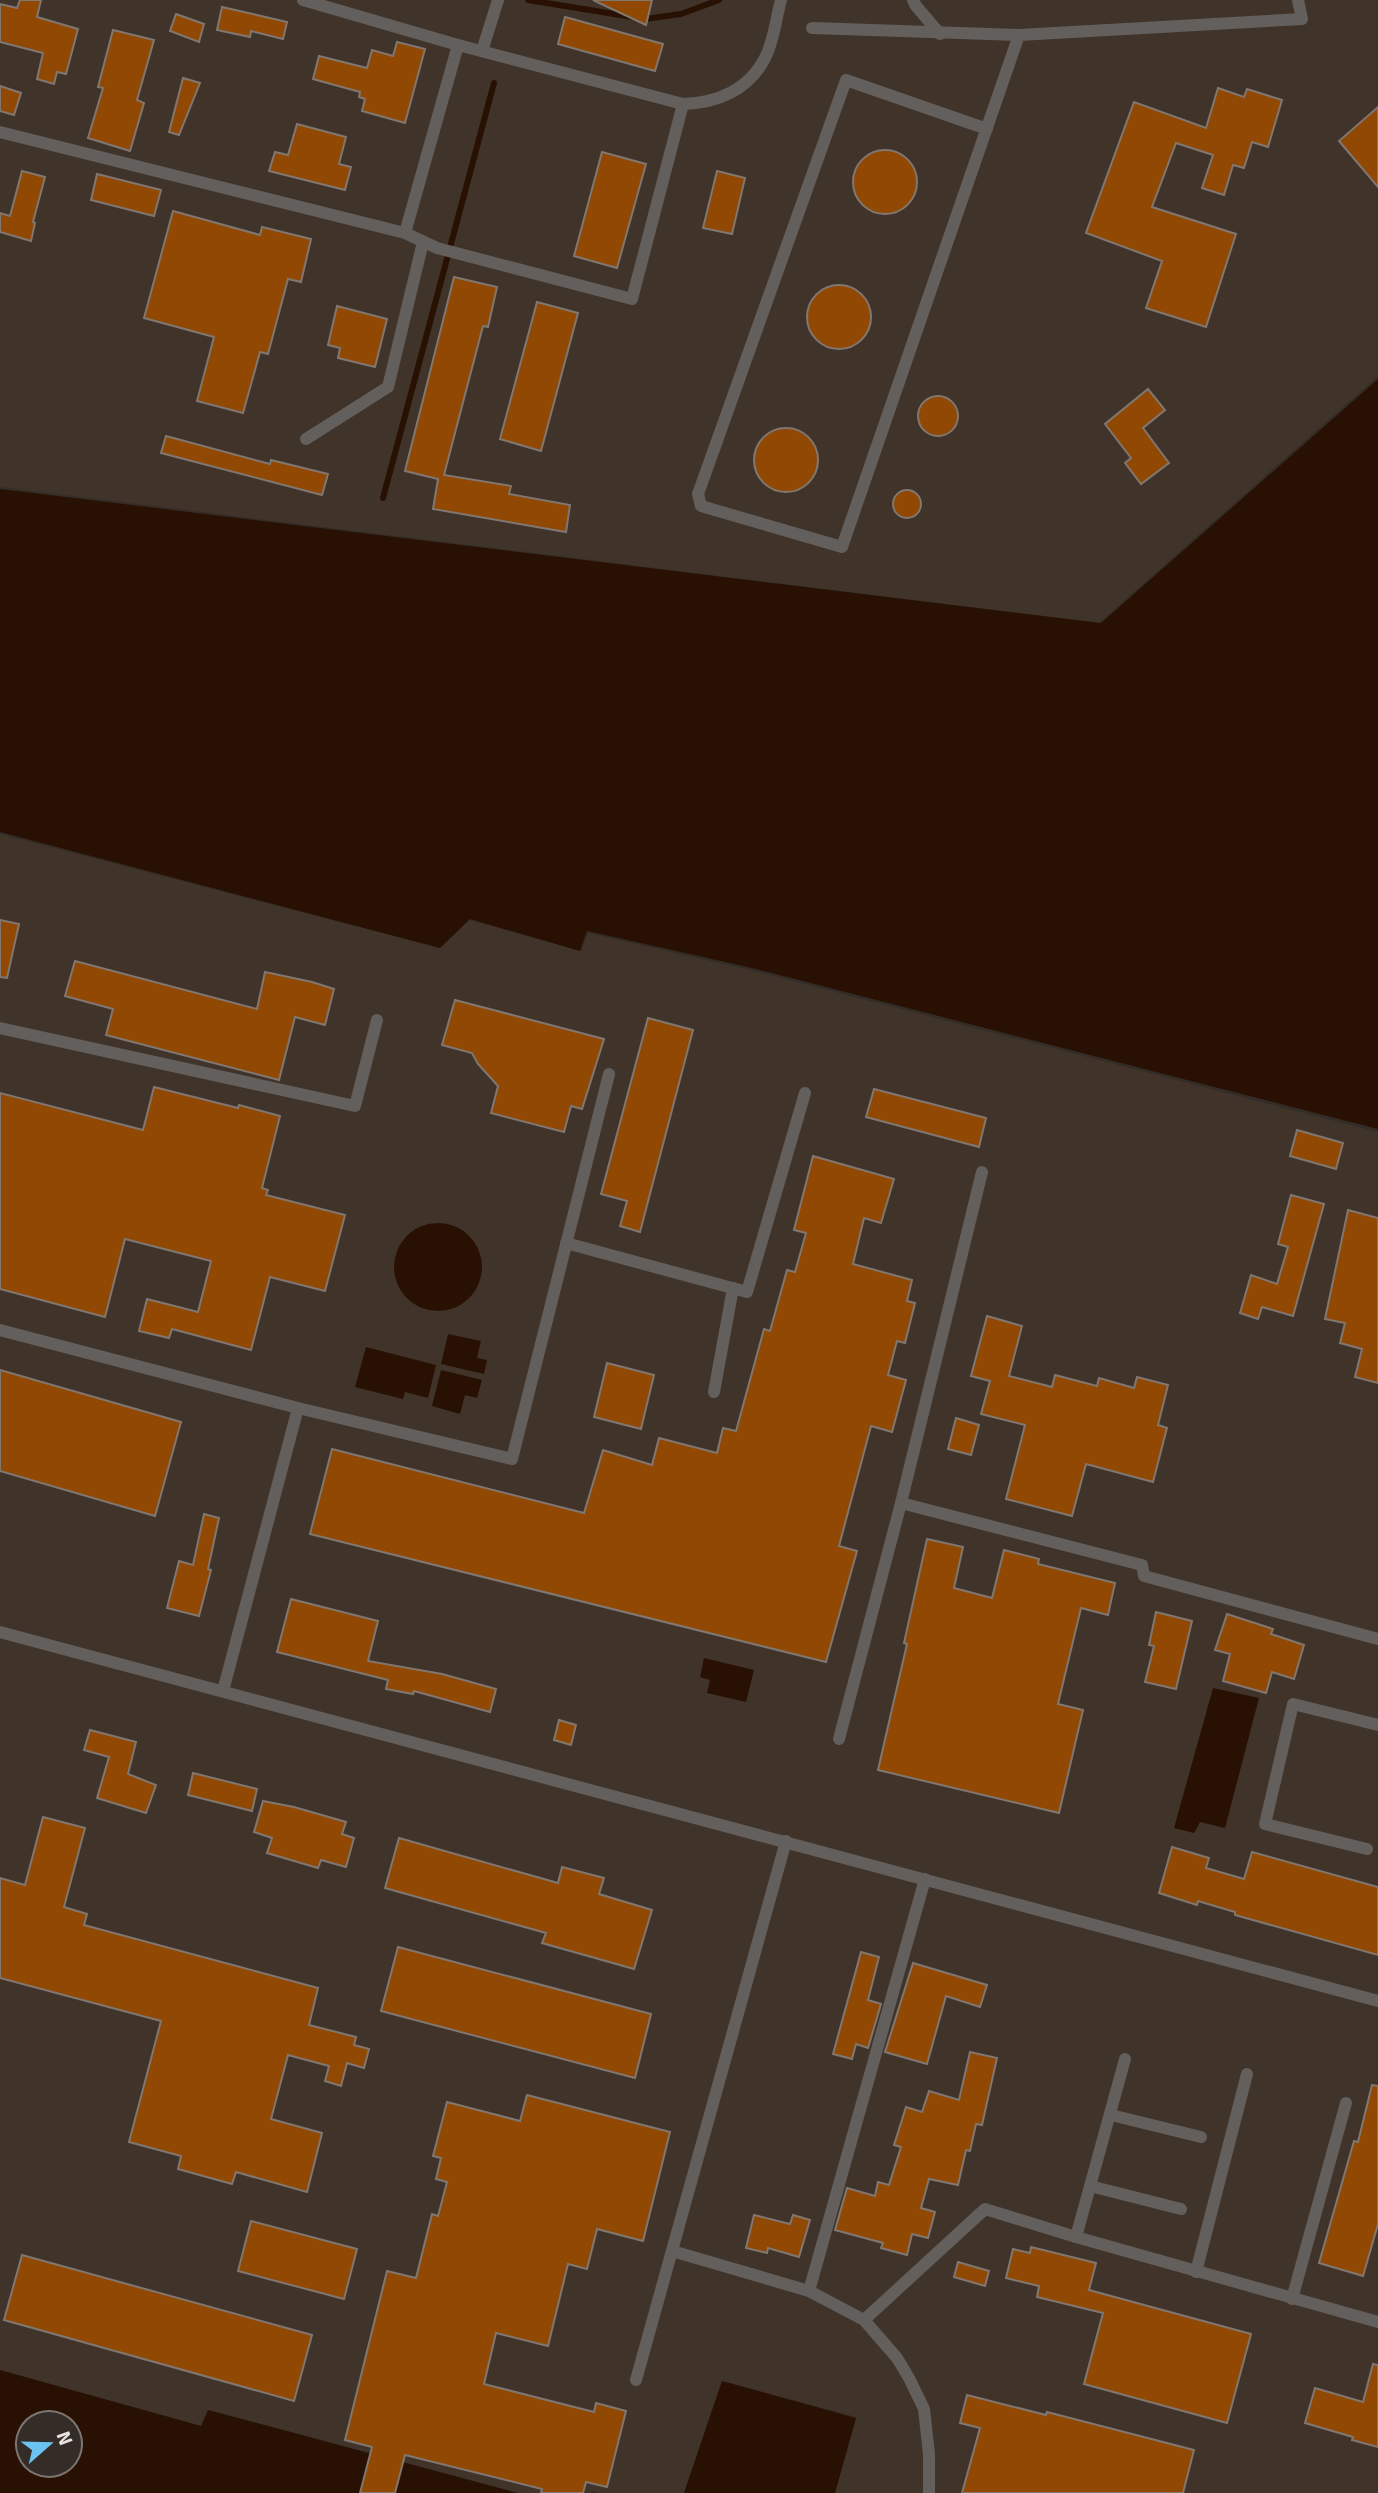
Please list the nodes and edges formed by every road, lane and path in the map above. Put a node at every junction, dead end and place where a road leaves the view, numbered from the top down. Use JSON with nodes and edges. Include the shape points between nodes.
{"nodes":[{"id":1,"x":303,"y":0,"type":"edge"},
{"id":2,"x":498,"y":0,"type":"edge"},
{"id":3,"x":781,"y":0,"type":"edge"},
{"id":4,"x":913,"y":0,"type":"edge"},
{"id":5,"x":1298,"y":0,"type":"edge"},
{"id":6,"x":812,"y":28,"type":"dead end"},
{"id":7,"x":940,"y":34,"type":"junction"},
{"id":8,"x":1020,"y":35,"type":"junction"},
{"id":9,"x":458,"y":45,"type":"junction"},
{"id":10,"x":482,"y":51,"type":"junction"},
{"id":11,"x":683,"y":104,"type":"junction"},
{"id":12,"x":987,"y":129,"type":"junction"},
{"id":13,"x":0,"y":132,"type":"edge"},
{"id":14,"x":405,"y":233,"type":"junction"},
{"id":15,"x":423,"y":242,"type":"junction"},
{"id":16,"x":306,"y":439,"type":"dead end"},
{"id":17,"x":377,"y":1020,"type":"dead end"},
{"id":18,"x":0,"y":1028,"type":"edge"},
{"id":19,"x":609,"y":1074,"type":"dead end"},
{"id":20,"x":805,"y":1093,"type":"dead end"},
{"id":21,"x":982,"y":1172,"type":"dead end"},
{"id":22,"x":566,"y":1243,"type":"junction"},
{"id":23,"x":733,"y":1288,"type":"junction"},
{"id":24,"x":0,"y":1330,"type":"edge"},
{"id":25,"x":714,"y":1392,"type":"dead end"},
{"id":26,"x":298,"y":1408,"type":"junction"},
{"id":27,"x":901,"y":1503,"type":"junction"},
{"id":28,"x":0,"y":1632,"type":"edge"},
{"id":29,"x":1378,"y":1639,"type":"edge"},
{"id":30,"x":223,"y":1691,"type":"junction"},
{"id":31,"x":1378,"y":1725,"type":"edge"},
{"id":32,"x":839,"y":1739,"type":"dead end"},
{"id":33,"x":786,"y":1841,"type":"junction"},
{"id":34,"x":1367,"y":1849,"type":"dead end"},
{"id":35,"x":925,"y":1879,"type":"junction"},
{"id":36,"x":1378,"y":2001,"type":"edge"},
{"id":37,"x":1125,"y":2059,"type":"dead end"},
{"id":38,"x":1247,"y":2074,"type":"dead end"},
{"id":39,"x":1346,"y":2103,"type":"dead end"},
{"id":40,"x":1111,"y":2115,"type":"junction"},
{"id":41,"x":1201,"y":2137,"type":"dead end"},
{"id":42,"x":1090,"y":2186,"type":"junction"},
{"id":43,"x":1181,"y":2209,"type":"dead end"},
{"id":44,"x":1076,"y":2237,"type":"junction"},
{"id":45,"x":672,"y":2251,"type":"junction"},
{"id":46,"x":1196,"y":2272,"type":"junction"},
{"id":47,"x":808,"y":2291,"type":"junction"},
{"id":48,"x":1292,"y":2299,"type":"junction"},
{"id":49,"x":864,"y":2319,"type":"junction"},
{"id":50,"x":1378,"y":2322,"type":"edge"},
{"id":51,"x":636,"y":2380,"type":"dead end"},
{"id":52,"x":929,"y":2493,"type":"edge"}],
"edges":[{"from":1,"to":9,"type":"lane"},
{"from":2,"to":10,"type":"lane"},
{"from":3,"to":11,"type":"lane","via":[[766,57],[753,78],[723,97]]},
{"from":4,"to":7,"type":"lane"},
{"from":5,"to":8,"type":"lane","via":[[1302,19]]},
{"from":6,"to":7,"type":"lane"},
{"from":7,"to":8,"type":"lane"},
{"from":8,"to":12,"type":"lane"},
{"from":9,"to":10,"type":"lane"},
{"from":9,"to":14,"type":"lane"},
{"from":10,"to":11,"type":"lane"},
{"from":11,"to":15,"type":"lane","via":[[632,299]]},
{"from":12,"to":12,"type":"lane","via":[[842,547],[701,506],[698,494],[846,80]]},
{"from":13,"to":14,"type":"lane"},
{"from":14,"to":15,"type":"lane"},
{"from":15,"to":16,"type":"lane","via":[[388,387]]},
{"from":17,"to":18,"type":"lane","via":[[355,1107]]},
{"from":19,"to":22,"type":"lane"},
{"from":20,"to":23,"type":"lane","via":[[747,1292]]},
{"from":21,"to":27,"type":"lane"},
{"from":22,"to":23,"type":"lane"},
{"from":22,"to":26,"type":"lane","via":[[512,1459]]},
{"from":23,"to":25,"type":"lane"},
{"from":24,"to":26,"type":"lane"},
{"from":26,"to":30,"type":"lane"},
{"from":27,"to":29,"type":"lane","via":[[1142,1565],[1144,1576]]},
{"from":27,"to":32,"type":"lane"},
{"from":28,"to":30,"type":"lane"},
{"from":30,"to":33,"type":"lane"},
{"from":31,"to":34,"type":"lane","via":[[1293,1704],[1265,1824]]},
{"from":33,"to":35,"type":"lane"},
{"from":33,"to":45,"type":"lane"},
{"from":35,"to":36,"type":"lane"},
{"from":35,"to":47,"type":"lane"},
{"from":37,"to":40,"type":"lane"},
{"from":38,"to":46,"type":"lane"},
{"from":39,"to":48,"type":"lane"},
{"from":40,"to":41,"type":"lane"},
{"from":40,"to":42,"type":"lane"},
{"from":42,"to":43,"type":"lane"},
{"from":42,"to":44,"type":"lane"},
{"from":44,"to":46,"type":"lane"},
{"from":44,"to":49,"type":"lane","via":[[985,2209]]},
{"from":45,"to":47,"type":"lane"},
{"from":45,"to":51,"type":"lane"},
{"from":46,"to":48,"type":"lane"},
{"from":47,"to":49,"type":"lane"},
{"from":48,"to":50,"type":"lane"},
{"from":49,"to":52,"type":"lane","via":[[897,2358],[923,2409]]}]}
